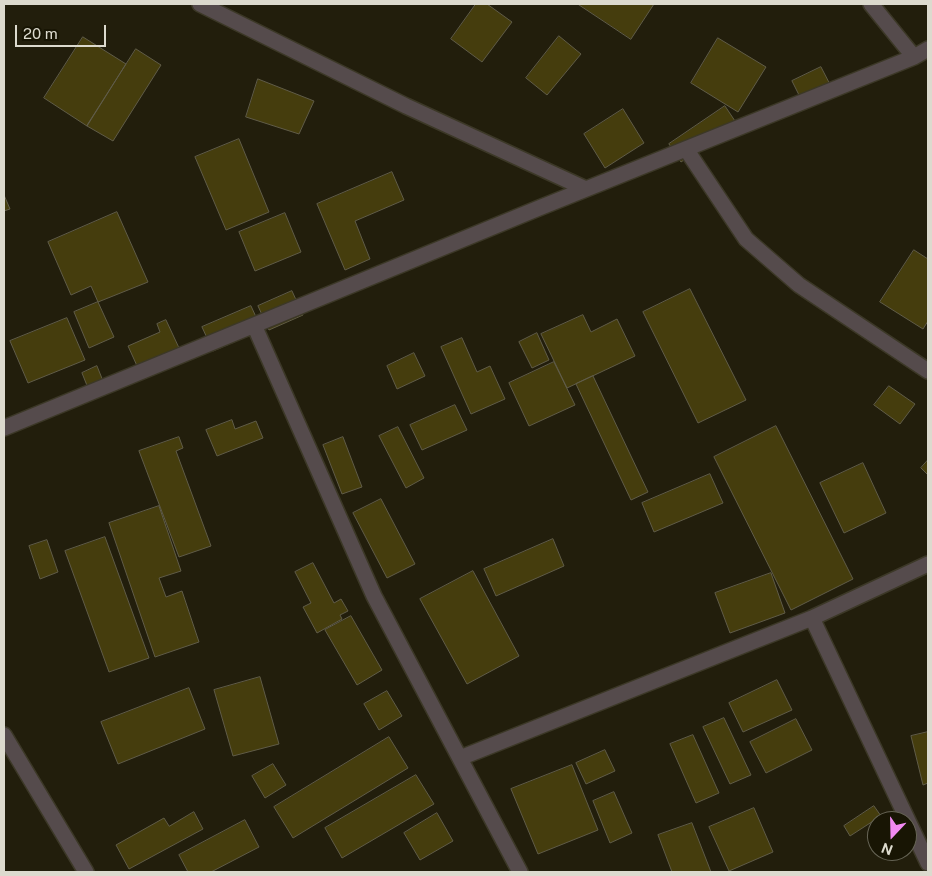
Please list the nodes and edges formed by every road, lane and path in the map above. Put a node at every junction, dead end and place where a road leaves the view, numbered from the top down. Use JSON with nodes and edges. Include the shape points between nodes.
{"nodes":[{"id":1,"x":200,"y":4,"type":"edge"},
{"id":2,"x":871,"y":4,"type":"edge"},
{"id":3,"x":928,"y":49,"type":"edge"},
{"id":4,"x":914,"y":57,"type":"junction"},
{"id":5,"x":686,"y":149,"type":"junction"},
{"id":6,"x":586,"y":189,"type":"junction"},
{"id":7,"x":254,"y":325,"type":"junction"},
{"id":8,"x":928,"y":371,"type":"edge"},
{"id":9,"x":4,"y":428,"type":"edge"},
{"id":10,"x":928,"y":564,"type":"edge"},
{"id":11,"x":812,"y":618,"type":"junction"},
{"id":12,"x":4,"y":735,"type":"edge"},
{"id":13,"x":460,"y":758,"type":"junction"},
{"id":14,"x":928,"y":863,"type":"edge"},
{"id":15,"x":86,"y":872,"type":"edge"},
{"id":16,"x":520,"y":872,"type":"edge"}],
"edges":[{"from":1,"to":6,"type":"street","via":[[406,106]]},
{"from":2,"to":4,"type":"street"},
{"from":3,"to":4,"type":"street"},
{"from":4,"to":5,"type":"street"},
{"from":5,"to":6,"type":"street"},
{"from":5,"to":8,"type":"street","via":[[746,239],[799,286]]},
{"from":6,"to":7,"type":"street"},
{"from":7,"to":9,"type":"street"},
{"from":7,"to":13,"type":"street","via":[[374,596]]},
{"from":10,"to":11,"type":"street"},
{"from":11,"to":13,"type":"street"},
{"from":11,"to":14,"type":"street"},
{"from":12,"to":15,"type":"street"},
{"from":13,"to":16,"type":"street"}]}
